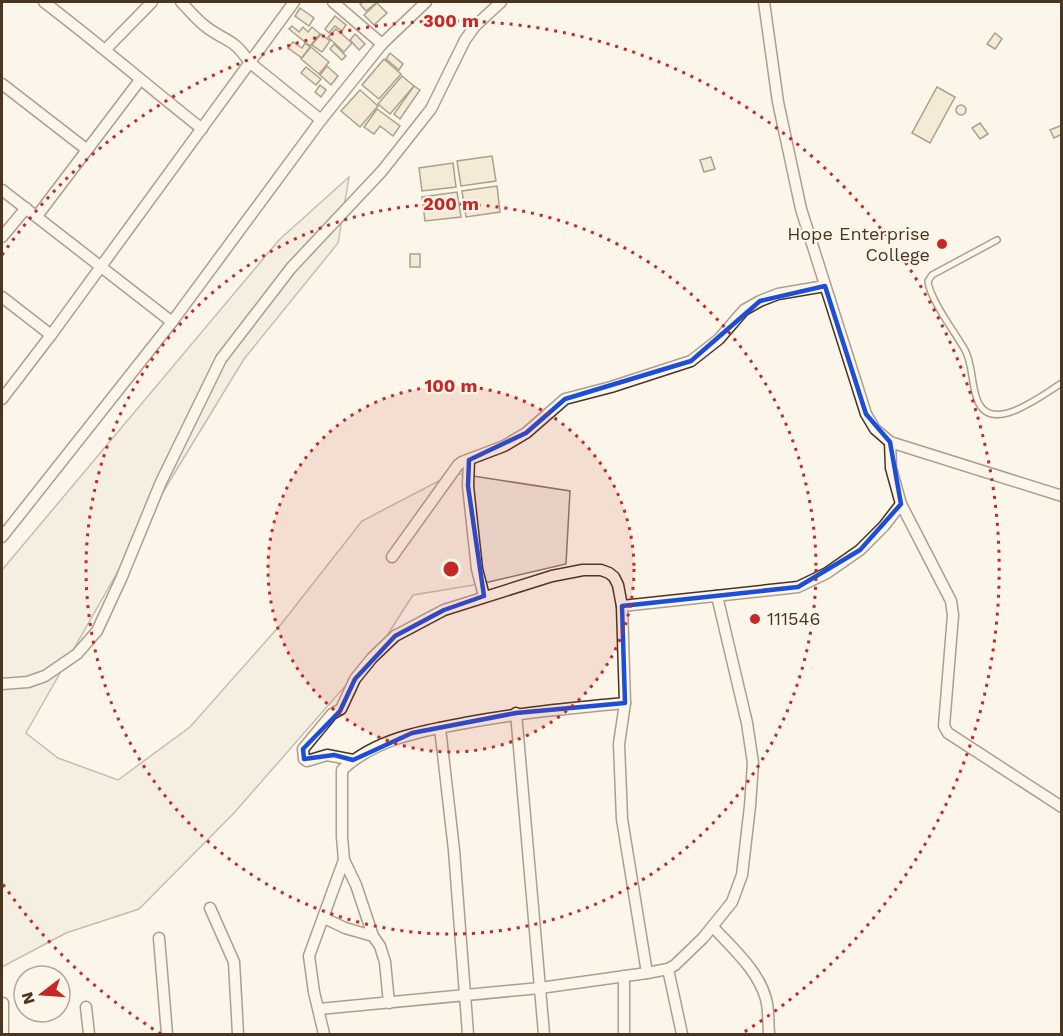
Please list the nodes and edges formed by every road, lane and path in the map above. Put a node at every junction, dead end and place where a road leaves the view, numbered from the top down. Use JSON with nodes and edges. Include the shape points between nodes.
{"nodes":[{"id":1,"x":44,"y":2,"type":"edge"},
{"id":2,"x":152,"y":2,"type":"edge"},
{"id":3,"x":180,"y":2,"type":"edge"},
{"id":4,"x":294,"y":2,"type":"edge"},
{"id":5,"x":333,"y":2,"type":"edge"},
{"id":6,"x":426,"y":2,"type":"edge"},
{"id":7,"x":501,"y":2,"type":"edge"},
{"id":8,"x":765,"y":2,"type":"edge"},
{"id":9,"x":382,"y":44,"type":"junction"},
{"id":10,"x":106,"y":49,"type":"junction"},
{"id":11,"x":249,"y":62,"type":"junction"},
{"id":12,"x":140,"y":80,"type":"junction"},
{"id":13,"x":2,"y":84,"type":"edge"},
{"id":14,"x":321,"y":120,"type":"junction"},
{"id":15,"x":202,"y":129,"type":"junction"},
{"id":16,"x":86,"y":149,"type":"junction"},
{"id":17,"x":2,"y":189,"type":"edge"},
{"id":18,"x":26,"y":208,"type":"junction"},
{"id":19,"x":37,"y":216,"type":"junction"},
{"id":20,"x":2,"y":237,"type":"edge"},
{"id":21,"x":997,"y":240,"type":"dead end"},
{"id":22,"x":101,"y":265,"type":"junction"},
{"id":23,"x":825,"y":286,"type":"junction"},
{"id":24,"x":2,"y":297,"type":"edge"},
{"id":25,"x":172,"y":322,"type":"junction"},
{"id":26,"x":51,"y":335,"type":"junction"},
{"id":27,"x":1062,"y":383,"type":"edge"},
{"id":28,"x":2,"y":399,"type":"edge"},
{"id":29,"x":890,"y":441,"type":"junction"},
{"id":30,"x":470,"y":460,"type":"junction"},
{"id":31,"x":1062,"y":496,"type":"edge"},
{"id":32,"x":901,"y":504,"type":"junction"},
{"id":33,"x":3,"y":531,"type":"edge"},
{"id":34,"x":392,"y":557,"type":"dead end"},
{"id":35,"x":484,"y":596,"type":"junction"},
{"id":36,"x":717,"y":596,"type":"junction"},
{"id":37,"x":621,"y":606,"type":"junction"},
{"id":38,"x":2,"y":684,"type":"edge"},
{"id":39,"x":625,"y":703,"type":"junction"},
{"id":40,"x":516,"y":713,"type":"junction"},
{"id":41,"x":440,"y":728,"type":"junction"},
{"id":42,"x":352,"y":760,"type":"junction"},
{"id":43,"x":1062,"y":807,"type":"edge"},
{"id":44,"x":344,"y":860,"type":"junction"},
{"id":45,"x":210,"y":908,"type":"dead end"},
{"id":46,"x":324,"y":918,"type":"junction"},
{"id":47,"x":712,"y":927,"type":"junction"},
{"id":48,"x":374,"y":936,"type":"junction"},
{"id":49,"x":159,"y":938,"type":"dead end"},
{"id":50,"x":668,"y":969,"type":"junction"},
{"id":51,"x":647,"y":973,"type":"junction"},
{"id":52,"x":624,"y":976,"type":"junction"},
{"id":53,"x":540,"y":988,"type":"junction"},
{"id":54,"x":464,"y":995,"type":"junction"},
{"id":55,"x":3,"y":1003,"type":"edge"},
{"id":56,"x":389,"y":1003,"type":"junction"},
{"id":57,"x":86,"y":1007,"type":"dead end"},
{"id":58,"x":319,"y":1009,"type":"junction"},
{"id":59,"x":769,"y":1033,"type":"dead end"},
{"id":60,"x":3,"y":1035,"type":"edge"},
{"id":61,"x":89,"y":1035,"type":"edge"},
{"id":62,"x":167,"y":1035,"type":"edge"},
{"id":63,"x":238,"y":1035,"type":"edge"},
{"id":64,"x":324,"y":1035,"type":"edge"},
{"id":65,"x":468,"y":1035,"type":"edge"},
{"id":66,"x":544,"y":1035,"type":"edge"},
{"id":67,"x":624,"y":1035,"type":"edge"},
{"id":68,"x":682,"y":1035,"type":"edge"}],
"edges":[{"from":1,"to":10,"type":"street"},
{"from":2,"to":10,"type":"street"},
{"from":3,"to":11,"type":"street","via":[[205,26],[231,40]]},
{"from":4,"to":11,"type":"street"},
{"from":5,"to":9,"type":"street"},
{"from":6,"to":9,"type":"street"},
{"from":7,"to":38,"type":"street","via":[[465,40],[431,109],[382,171],[291,268],[221,359],[161,482],[97,631],[77,654],[45,676]]},
{"from":8,"to":23,"type":"street","via":[[778,102],[801,209]]},
{"from":9,"to":14,"type":"street"},
{"from":10,"to":12,"type":"street"},
{"from":11,"to":14,"type":"street"},
{"from":11,"to":15,"type":"street"},
{"from":12,"to":15,"type":"street"},
{"from":12,"to":16,"type":"street"},
{"from":13,"to":16,"type":"street"},
{"from":14,"to":25,"type":"street"},
{"from":15,"to":22,"type":"street"},
{"from":16,"to":19,"type":"street"},
{"from":17,"to":18,"type":"street"},
{"from":18,"to":19,"type":"street"},
{"from":18,"to":20,"type":"street"},
{"from":19,"to":22,"type":"street"},
{"from":21,"to":27,"type":"lane","via":[[928,281],[966,353],[976,398],[985,413],[1006,414]]},
{"from":22,"to":25,"type":"street"},
{"from":22,"to":26,"type":"street"},
{"from":23,"to":29,"type":"street","via":[[867,414],[875,429]]},
{"from":23,"to":30,"type":"street","via":[[760,301],[744,310],[719,339],[691,361],[565,399],[526,433]]},
{"from":24,"to":26,"type":"street"},
{"from":25,"to":33,"type":"street"},
{"from":26,"to":28,"type":"street"},
{"from":29,"to":31,"type":"street"},
{"from":29,"to":32,"type":"street","via":[[891,468]]},
{"from":30,"to":34,"type":"street","via":[[458,465]]},
{"from":30,"to":35,"type":"street","via":[[468,486]]},
{"from":32,"to":36,"type":"street","via":[[860,549],[818,578],[782,590]]},
{"from":32,"to":43,"type":"street","via":[[951,601],[944,726],[948,733]]},
{"from":35,"to":37,"type":"street","via":[[552,576],[601,570],[614,577]]},
{"from":35,"to":42,"type":"street","via":[[444,610],[395,636],[355,679],[341,709],[332,714],[303,749],[307,760],[327,755]]},
{"from":36,"to":37,"type":"street"},
{"from":36,"to":47,"type":"street","via":[[753,763],[742,875],[732,902]]},
{"from":37,"to":39,"type":"street"},
{"from":39,"to":40,"type":"street"},
{"from":39,"to":51,"type":"street","via":[[619,744],[621,798]]},
{"from":40,"to":41,"type":"street"},
{"from":40,"to":53,"type":"street"},
{"from":41,"to":42,"type":"street","via":[[412,733]]},
{"from":41,"to":54,"type":"street","via":[[454,850]]},
{"from":42,"to":44,"type":"street","via":[[341,776]]},
{"from":44,"to":46,"type":"street"},
{"from":44,"to":48,"type":"street"},
{"from":45,"to":63,"type":"street","via":[[234,962]]},
{"from":46,"to":48,"type":"street"},
{"from":46,"to":58,"type":"street","via":[[309,956]]},
{"from":47,"to":50,"type":"street"},
{"from":47,"to":59,"type":"street","via":[[761,984],[767,1002]]},
{"from":48,"to":56,"type":"street","via":[[385,963]]},
{"from":49,"to":62,"type":"street"},
{"from":50,"to":51,"type":"street"},
{"from":50,"to":68,"type":"street"},
{"from":51,"to":52,"type":"street"},
{"from":52,"to":53,"type":"street"},
{"from":52,"to":67,"type":"street"},
{"from":53,"to":54,"type":"street"},
{"from":53,"to":66,"type":"street"},
{"from":54,"to":56,"type":"street"},
{"from":54,"to":65,"type":"street"},
{"from":55,"to":60,"type":"street"},
{"from":56,"to":58,"type":"street"},
{"from":57,"to":61,"type":"street"},
{"from":58,"to":64,"type":"street"}]}
